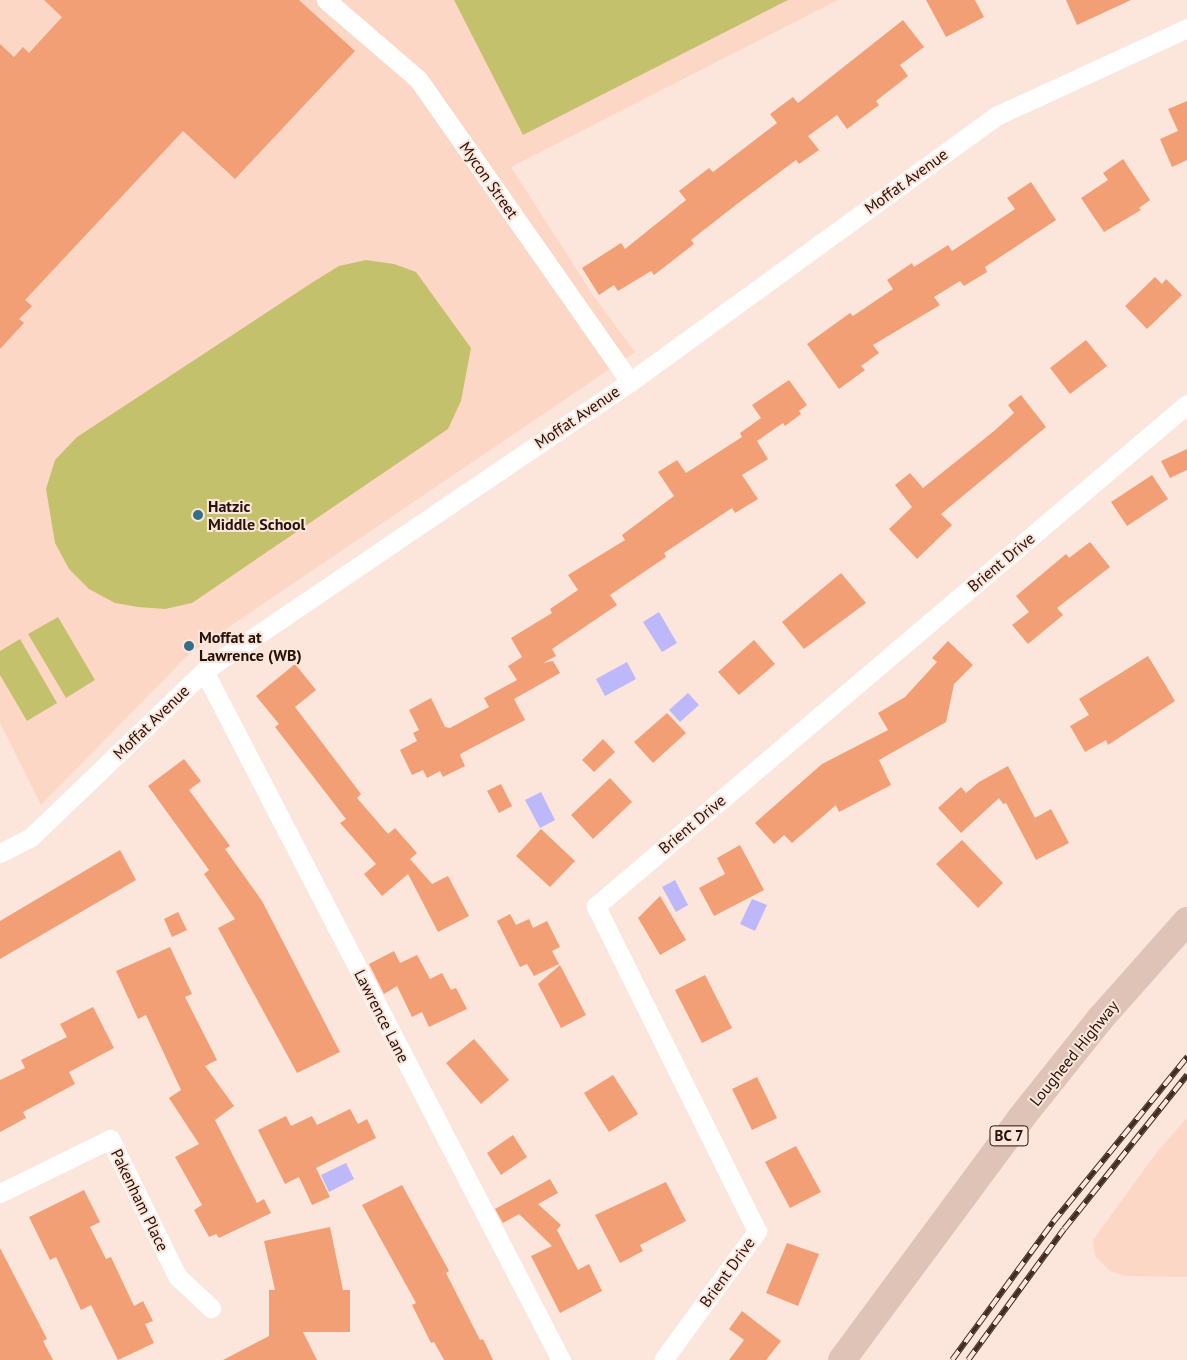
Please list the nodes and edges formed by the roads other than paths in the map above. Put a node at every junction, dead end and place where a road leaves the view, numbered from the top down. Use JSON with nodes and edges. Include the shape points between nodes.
{"nodes":[{"id":1,"x":326,"y":0,"type":"edge"},
{"id":2,"x":1187,"y":28,"type":"edge"},
{"id":3,"x":630,"y":382,"type":"junction"},
{"id":4,"x":1187,"y":404,"type":"edge"},
{"id":5,"x":204,"y":671,"type":"junction"},
{"id":6,"x":0,"y":853,"type":"edge"},
{"id":7,"x":1187,"y":921,"type":"edge"},
{"id":8,"x":0,"y":1194,"type":"edge"},
{"id":9,"x":211,"y":1308,"type":"dead end"},
{"id":10,"x":561,"y":1360,"type":"edge"},
{"id":11,"x":663,"y":1360,"type":"edge"},
{"id":12,"x":842,"y":1360,"type":"edge"}],
"edges":[{"from":1,"to":3,"type":"street","name":"Mycon Street","via":[[418,79]]},
{"from":2,"to":3,"type":"street","name":"Moffat Avenue","via":[[998,115]]},
{"from":3,"to":5,"type":"street","name":"Moffat Avenue"},
{"from":4,"to":11,"type":"street","name":"Brient Drive","via":[[596,906],[757,1231]]},
{"from":5,"to":6,"type":"street","name":"Moffat Avenue","via":[[31,837]]},
{"from":5,"to":10,"type":"street","name":"Lawrence Lane"},
{"from":7,"to":12,"type":"main road","name":"Lougheed Highway","number":"BC 7","via":[[1100,1019],[1021,1118]]},
{"from":8,"to":9,"type":"street","name":"Pakenham Place","via":[[110,1139],[177,1276]]}]}
